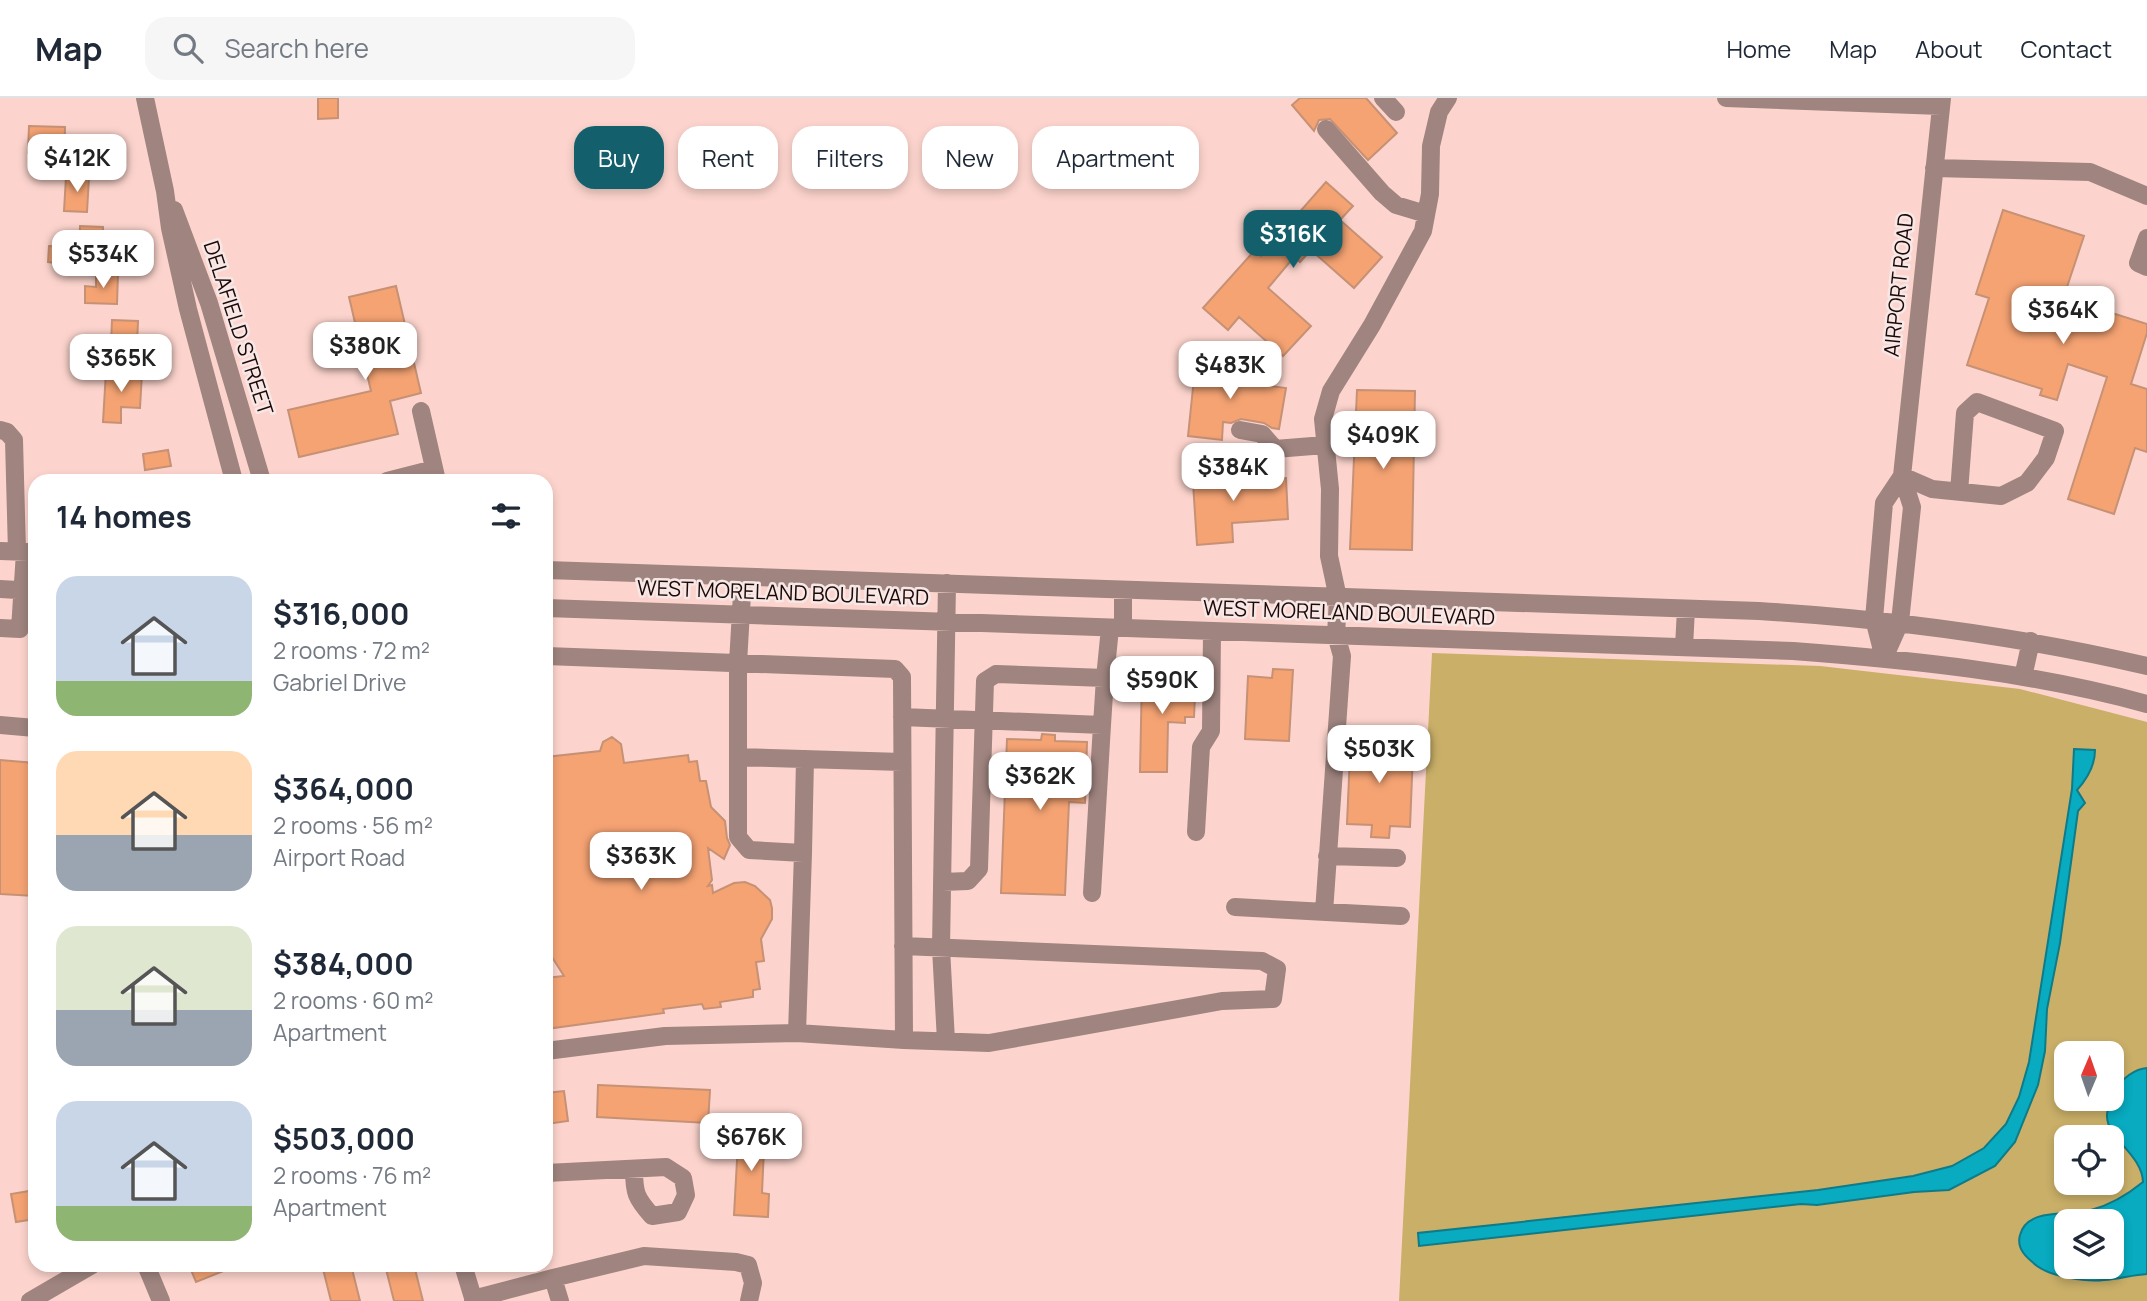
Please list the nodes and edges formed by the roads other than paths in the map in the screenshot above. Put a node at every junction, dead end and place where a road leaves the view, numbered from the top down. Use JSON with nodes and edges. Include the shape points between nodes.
{"nodes":[{"id":1,"x":145,"y":98,"type":"edge"},
{"id":2,"x":1383,"y":98,"type":"edge"},
{"id":3,"x":1448,"y":98,"type":"edge"},
{"id":4,"x":1726,"y":98,"type":"edge"},
{"id":5,"x":1756,"y":99,"type":"edge"},
{"id":6,"x":1942,"y":102,"type":"edge"},
{"id":7,"x":1396,"y":112,"type":"dead end"},
{"id":8,"x":1326,"y":129,"type":"dead end"},
{"id":9,"x":1934,"y":168,"type":"junction"},
{"id":10,"x":165,"y":191,"type":"junction"},
{"id":11,"x":2147,"y":196,"type":"edge"},
{"id":12,"x":1426,"y":214,"type":"junction"},
{"id":13,"x":2147,"y":238,"type":"edge"},
{"id":14,"x":2147,"y":267,"type":"edge"},
{"id":15,"x":209,"y":303,"type":"junction"},
{"id":16,"x":188,"y":309,"type":"junction"},
{"id":17,"x":421,"y":411,"type":"dead end"},
{"id":18,"x":0,"y":430,"type":"edge"},
{"id":19,"x":1240,"y":430,"type":"dead end"},
{"id":20,"x":1325,"y":445,"type":"junction"},
{"id":21,"x":232,"y":474,"type":"edge"},
{"id":22,"x":260,"y":474,"type":"edge"},
{"id":23,"x":436,"y":474,"type":"edge"},
{"id":24,"x":1902,"y":476,"type":"junction"},
{"id":25,"x":1959,"y":492,"type":"junction"},
{"id":26,"x":19,"y":552,"type":"edge"},
{"id":27,"x":553,"y":570,"type":"edge"},
{"id":28,"x":743,"y":576,"type":"junction"},
{"id":29,"x":947,"y":583,"type":"junction"},
{"id":30,"x":28,"y":586,"type":"edge"},
{"id":31,"x":0,"y":589,"type":"edge"},
{"id":32,"x":28,"y":590,"type":"edge"},
{"id":33,"x":1124,"y":590,"type":"junction"},
{"id":34,"x":1338,"y":598,"type":"junction"},
{"id":35,"x":553,"y":608,"type":"edge"},
{"id":36,"x":1686,"y":609,"type":"junction"},
{"id":37,"x":28,"y":610,"type":"edge"},
{"id":38,"x":741,"y":614,"type":"junction"},
{"id":39,"x":1874,"y":619,"type":"junction"},
{"id":40,"x":946,"y":621,"type":"junction"},
{"id":41,"x":1900,"y":622,"type":"junction"},
{"id":42,"x":0,"y":628,"type":"edge"},
{"id":43,"x":1116,"y":628,"type":"junction"},
{"id":44,"x":27,"y":630,"type":"edge"},
{"id":45,"x":1212,"y":631,"type":"junction"},
{"id":46,"x":1336,"y":635,"type":"junction"},
{"id":47,"x":2031,"y":641,"type":"junction"},
{"id":48,"x":1684,"y":647,"type":"junction"},
{"id":49,"x":553,"y":656,"type":"edge"},
{"id":50,"x":1884,"y":658,"type":"junction"},
{"id":51,"x":738,"y":663,"type":"junction"},
{"id":52,"x":2147,"y":666,"type":"edge"},
{"id":53,"x":2023,"y":677,"type":"junction"},
{"id":54,"x":1105,"y":678,"type":"junction"},
{"id":55,"x":2147,"y":704,"type":"edge"},
{"id":56,"x":902,"y":718,"type":"junction"},
{"id":57,"x":945,"y":718,"type":"junction"},
{"id":58,"x":984,"y":719,"type":"junction"},
{"id":59,"x":0,"y":725,"type":"edge"},
{"id":60,"x":1102,"y":725,"type":"junction"},
{"id":61,"x":28,"y":727,"type":"edge"},
{"id":62,"x":738,"y":757,"type":"junction"},
{"id":63,"x":805,"y":759,"type":"junction"},
{"id":64,"x":902,"y":762,"type":"junction"},
{"id":65,"x":1196,"y":832,"type":"dead end"},
{"id":66,"x":803,"y":853,"type":"junction"},
{"id":67,"x":1327,"y":856,"type":"junction"},
{"id":68,"x":1397,"y":858,"type":"dead end"},
{"id":69,"x":942,"y":882,"type":"junction"},
{"id":70,"x":1092,"y":893,"type":"dead end"},
{"id":71,"x":1235,"y":907,"type":"dead end"},
{"id":72,"x":1324,"y":912,"type":"junction"},
{"id":73,"x":1401,"y":916,"type":"dead end"},
{"id":74,"x":903,"y":946,"type":"junction"},
{"id":75,"x":941,"y":948,"type":"junction"},
{"id":76,"x":797,"y":1033,"type":"junction"},
{"id":77,"x":904,"y":1040,"type":"junction"},
{"id":78,"x":946,"y":1041,"type":"junction"},
{"id":79,"x":553,"y":1050,"type":"edge"},
{"id":80,"x":634,"y":1169,"type":"dead end"},
{"id":81,"x":553,"y":1173,"type":"edge"},
{"id":82,"x":80,"y":1272,"type":"edge"},
{"id":83,"x":149,"y":1272,"type":"edge"},
{"id":84,"x":465,"y":1272,"type":"edge"},
{"id":85,"x":553,"y":1278,"type":"junction"},
{"id":86,"x":474,"y":1300,"type":"edge"},
{"id":87,"x":30,"y":1301,"type":"edge"},
{"id":88,"x":161,"y":1301,"type":"edge"},
{"id":89,"x":560,"y":1301,"type":"edge"},
{"id":90,"x":749,"y":1301,"type":"edge"}],
"edges":[{"from":1,"to":10,"type":"street","name":"DELAFIELD STREET"},
{"from":2,"to":7,"type":"street"},
{"from":3,"to":12,"type":"street","via":[[1439,112],[1431,146]]},
{"from":4,"to":5,"type":"street"},
{"from":5,"to":6,"type":"street"},
{"from":6,"to":9,"type":"street","name":"AIRPORT ROAD"},
{"from":8,"to":12,"type":"street","via":[[1382,194],[1396,205]]},
{"from":9,"to":11,"type":"street","via":[[2090,172]]},
{"from":9,"to":24,"type":"street","name":"AIRPORT ROAD"},
{"from":10,"to":15,"type":"street","name":"DELAFIELD STREET"},
{"from":10,"to":16,"type":"street","name":"DELAFIELD STREET"},
{"from":12,"to":20,"type":"street","via":[[1410,258],[1331,391],[1323,419]]},
{"from":13,"to":14,"type":"street","via":[[2138,263]]},
{"from":15,"to":16,"type":"street"},
{"from":15,"to":22,"type":"street","name":"DELAFIELD STREET"},
{"from":16,"to":21,"type":"street","name":"DELAFIELD STREET"},
{"from":17,"to":23,"type":"street"},
{"from":18,"to":26,"type":"street","via":[[14,440]]},
{"from":19,"to":20,"type":"street","via":[[1262,434],[1275,449]]},
{"from":20,"to":34,"type":"street","via":[[1329,556]]},
{"from":24,"to":25,"type":"street","via":[[1932,489]]},
{"from":24,"to":39,"type":"street","name":"AIRPORT ROAD","via":[[1884,503]]},
{"from":24,"to":41,"type":"street","name":"AIRPORT ROAD","via":[[1912,507]]},
{"from":25,"to":25,"type":"street","via":[[2001,496],[2027,483],[2046,458],[2055,431],[1977,402],[1965,413]]},
{"from":26,"to":30,"type":"street"},
{"from":27,"to":28,"type":"street","name":"WEST MORELAND BOULEVARD"},
{"from":28,"to":29,"type":"street","name":"WEST MORELAND BOULEVARD"},
{"from":28,"to":38,"type":"street"},
{"from":29,"to":33,"type":"street","name":"WEST MORELAND BOULEVARD"},
{"from":29,"to":40,"type":"street"},
{"from":31,"to":32,"type":"street"},
{"from":33,"to":34,"type":"street","name":"WEST MORELAND BOULEVARD"},
{"from":33,"to":43,"type":"street"},
{"from":34,"to":36,"type":"street","name":"WEST MORELAND BOULEVARD"},
{"from":34,"to":46,"type":"street"},
{"from":35,"to":38,"type":"street","name":"WEST MORELAND BOULEVARD"},
{"from":36,"to":39,"type":"street","name":"WEST MORELAND BOULEVARD"},
{"from":36,"to":48,"type":"street"},
{"from":37,"to":44,"type":"street"},
{"from":38,"to":40,"type":"street","name":"WEST MORELAND BOULEVARD"},
{"from":38,"to":51,"type":"street"},
{"from":39,"to":41,"type":"street","name":"WEST MORELAND BOULEVARD"},
{"from":39,"to":50,"type":"street","name":"AIRPORT ROAD"},
{"from":40,"to":43,"type":"street","name":"WEST MORELAND BOULEVARD"},
{"from":40,"to":57,"type":"street"},
{"from":41,"to":47,"type":"street","name":"WEST MORELAND BOULEVARD"},
{"from":41,"to":50,"type":"street","name":"AIRPORT ROAD"},
{"from":42,"to":44,"type":"street"},
{"from":43,"to":45,"type":"street","name":"WEST MORELAND BOULEVARD"},
{"from":43,"to":54,"type":"street"},
{"from":45,"to":46,"type":"street","name":"WEST MORELAND BOULEVARD"},
{"from":45,"to":65,"type":"street","via":[[1211,731],[1199,758]]},
{"from":46,"to":48,"type":"street","name":"WEST MORELAND BOULEVARD"},
{"from":46,"to":67,"type":"street","via":[[1342,656]]},
{"from":47,"to":52,"type":"street","name":"WEST MORELAND BOULEVARD"},
{"from":47,"to":53,"type":"street"},
{"from":48,"to":50,"type":"street","name":"WEST MORELAND BOULEVARD"},
{"from":49,"to":51,"type":"street"},
{"from":50,"to":53,"type":"street","name":"WEST MORELAND BOULEVARD"},
{"from":51,"to":56,"type":"street","via":[[895,669],[902,677]]},
{"from":51,"to":62,"type":"street"},
{"from":53,"to":55,"type":"street","name":"WEST MORELAND BOULEVARD"},
{"from":54,"to":58,"type":"street","via":[[996,674],[985,681]]},
{"from":54,"to":60,"type":"street"},
{"from":56,"to":57,"type":"street"},
{"from":56,"to":64,"type":"street"},
{"from":57,"to":58,"type":"street"},
{"from":57,"to":69,"type":"street"},
{"from":58,"to":60,"type":"street"},
{"from":58,"to":69,"type":"street","via":[[979,869],[968,881]]},
{"from":59,"to":61,"type":"street"},
{"from":60,"to":70,"type":"street"},
{"from":62,"to":63,"type":"street"},
{"from":62,"to":66,"type":"street","via":[[738,837],[749,850]]},
{"from":63,"to":64,"type":"street"},
{"from":63,"to":66,"type":"street"},
{"from":64,"to":74,"type":"street"},
{"from":66,"to":76,"type":"street"},
{"from":67,"to":68,"type":"street"},
{"from":67,"to":72,"type":"street"},
{"from":69,"to":75,"type":"street"},
{"from":71,"to":72,"type":"street"},
{"from":72,"to":73,"type":"street"},
{"from":74,"to":75,"type":"street"},
{"from":74,"to":77,"type":"street"},
{"from":75,"to":78,"type":"street"},
{"from":75,"to":78,"type":"street","via":[[1262,961],[1277,969],[1273,999],[1222,1001],[989,1043]]},
{"from":76,"to":77,"type":"street"},
{"from":76,"to":79,"type":"street","via":[[666,1036]]},
{"from":77,"to":78,"type":"street"},
{"from":80,"to":81,"type":"street"},
{"from":82,"to":87,"type":"street"},
{"from":83,"to":88,"type":"street"},
{"from":84,"to":86,"type":"street"},
{"from":85,"to":86,"type":"street"},
{"from":85,"to":89,"type":"street"},
{"from":85,"to":90,"type":"street","via":[[644,1256],[736,1262],[748,1265],[752,1275]]}]}
